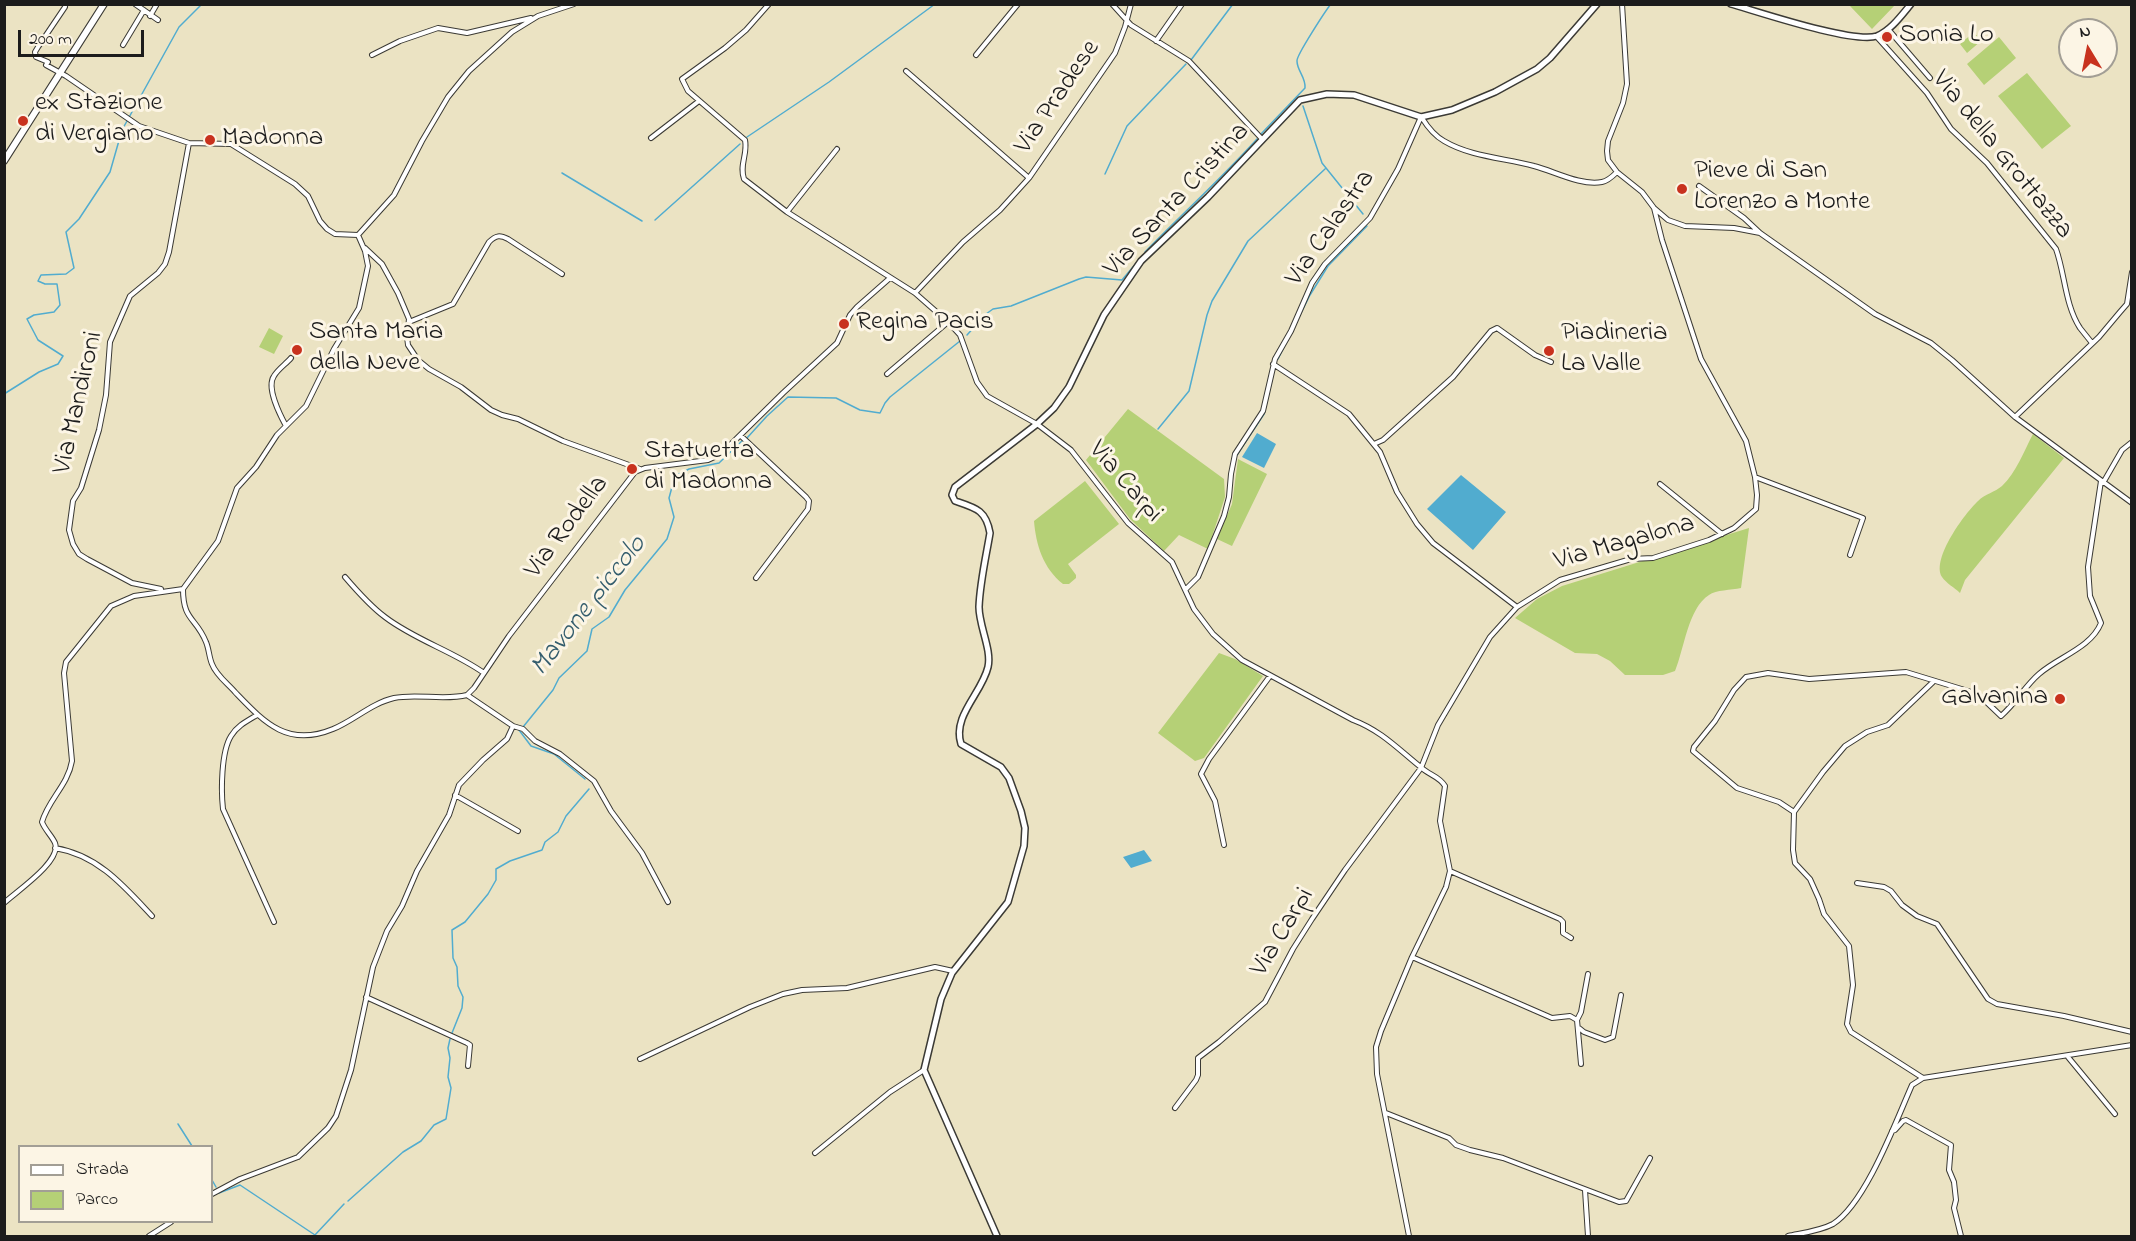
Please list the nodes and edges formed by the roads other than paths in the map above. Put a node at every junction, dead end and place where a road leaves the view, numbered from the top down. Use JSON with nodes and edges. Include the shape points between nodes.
{"nodes":[{"id":1,"x":104,"y":4,"type":"edge"},
{"id":2,"x":135,"y":4,"type":"edge"},
{"id":3,"x":157,"y":4,"type":"edge"},
{"id":4,"x":574,"y":4,"type":"edge"},
{"id":5,"x":769,"y":4,"type":"edge"},
{"id":6,"x":1018,"y":4,"type":"edge"},
{"id":7,"x":1112,"y":4,"type":"edge"},
{"id":8,"x":1131,"y":4,"type":"edge"},
{"id":9,"x":1182,"y":4,"type":"edge"},
{"id":10,"x":1597,"y":4,"type":"edge"},
{"id":11,"x":1622,"y":4,"type":"edge"},
{"id":12,"x":1731,"y":4,"type":"edge"},
{"id":13,"x":1911,"y":4,"type":"edge"},
{"id":14,"x":65,"y":7,"type":"dead end"},
{"id":15,"x":144,"y":10,"type":"junction"},
{"id":16,"x":150,"y":16,"type":"junction"},
{"id":17,"x":538,"y":16,"type":"junction"},
{"id":18,"x":1127,"y":20,"type":"junction"},
{"id":19,"x":158,"y":21,"type":"dead end"},
{"id":20,"x":1888,"y":30,"type":"junction"},
{"id":21,"x":1876,"y":36,"type":"junction"},
{"id":22,"x":1156,"y":41,"type":"junction"},
{"id":23,"x":123,"y":45,"type":"dead end"},
{"id":24,"x":976,"y":55,"type":"dead end"},
{"id":25,"x":372,"y":56,"type":"dead end"},
{"id":26,"x":906,"y":70,"type":"dead end"},
{"id":27,"x":61,"y":72,"type":"junction"},
{"id":28,"x":1930,"y":78,"type":"dead end"},
{"id":29,"x":699,"y":101,"type":"junction"},
{"id":30,"x":1421,"y":117,"type":"junction"},
{"id":31,"x":651,"y":138,"type":"dead end"},
{"id":32,"x":1263,"y":139,"type":"junction"},
{"id":33,"x":189,"y":143,"type":"junction"},
{"id":34,"x":837,"y":149,"type":"dead end"},
{"id":35,"x":4,"y":161,"type":"edge"},
{"id":36,"x":1617,"y":172,"type":"junction"},
{"id":37,"x":1029,"y":178,"type":"junction"},
{"id":38,"x":1699,"y":186,"type":"dead end"},
{"id":39,"x":1654,"y":208,"type":"junction"},
{"id":40,"x":787,"y":212,"type":"junction"},
{"id":41,"x":1760,"y":233,"type":"junction"},
{"id":42,"x":358,"y":236,"type":"junction"},
{"id":43,"x":362,"y":246,"type":"junction"},
{"id":44,"x":2132,"y":272,"type":"edge"},
{"id":45,"x":562,"y":274,"type":"dead end"},
{"id":46,"x":890,"y":278,"type":"junction"},
{"id":47,"x":915,"y":293,"type":"junction"},
{"id":48,"x":409,"y":322,"type":"junction"},
{"id":49,"x":948,"y":322,"type":"junction"},
{"id":50,"x":2092,"y":343,"type":"junction"},
{"id":51,"x":291,"y":358,"type":"dead end"},
{"id":52,"x":1551,"y":362,"type":"dead end"},
{"id":53,"x":1273,"y":364,"type":"junction"},
{"id":54,"x":887,"y":374,"type":"dead end"},
{"id":55,"x":2015,"y":417,"type":"junction"},
{"id":56,"x":1037,"y":424,"type":"junction"},
{"id":57,"x":286,"y":426,"type":"junction"},
{"id":58,"x":741,"y":435,"type":"junction"},
{"id":59,"x":2132,"y":442,"type":"edge"},
{"id":60,"x":1374,"y":444,"type":"junction"},
{"id":61,"x":640,"y":469,"type":"junction"},
{"id":62,"x":1755,"y":477,"type":"junction"},
{"id":63,"x":2102,"y":482,"type":"junction"},
{"id":64,"x":1660,"y":484,"type":"dead end"},
{"id":65,"x":2132,"y":503,"type":"edge"},
{"id":66,"x":1722,"y":534,"type":"junction"},
{"id":67,"x":1850,"y":555,"type":"dead end"},
{"id":68,"x":345,"y":577,"type":"dead end"},
{"id":69,"x":756,"y":578,"type":"dead end"},
{"id":70,"x":143,"y":586,"type":"junction"},
{"id":71,"x":183,"y":589,"type":"junction"},
{"id":72,"x":1186,"y":589,"type":"junction"},
{"id":73,"x":169,"y":590,"type":"junction"},
{"id":74,"x":143,"y":594,"type":"junction"},
{"id":75,"x":1517,"y":607,"type":"junction"},
{"id":76,"x":484,"y":673,"type":"junction"},
{"id":77,"x":1270,"y":676,"type":"junction"},
{"id":78,"x":1933,"y":681,"type":"junction"},
{"id":79,"x":466,"y":695,"type":"junction"},
{"id":80,"x":257,"y":715,"type":"junction"},
{"id":81,"x":513,"y":726,"type":"junction"},
{"id":82,"x":1421,"y":768,"type":"junction"},
{"id":83,"x":455,"y":795,"type":"junction"},
{"id":84,"x":1794,"y":812,"type":"junction"},
{"id":85,"x":518,"y":831,"type":"dead end"},
{"id":86,"x":1224,"y":845,"type":"dead end"},
{"id":87,"x":56,"y":848,"type":"junction"},
{"id":88,"x":1450,"y":872,"type":"junction"},
{"id":89,"x":1857,"y":883,"type":"dead end"},
{"id":90,"x":668,"y":902,"type":"dead end"},
{"id":91,"x":4,"y":903,"type":"edge"},
{"id":92,"x":152,"y":916,"type":"dead end"},
{"id":93,"x":274,"y":922,"type":"dead end"},
{"id":94,"x":1571,"y":938,"type":"dead end"},
{"id":95,"x":1412,"y":957,"type":"junction"},
{"id":96,"x":954,"y":971,"type":"junction"},
{"id":97,"x":1588,"y":974,"type":"dead end"},
{"id":98,"x":1622,"y":994,"type":"dead end"},
{"id":99,"x":366,"y":997,"type":"junction"},
{"id":100,"x":1577,"y":1020,"type":"junction"},
{"id":101,"x":1579,"y":1028,"type":"junction"},
{"id":102,"x":2132,"y":1032,"type":"edge"},
{"id":103,"x":2132,"y":1045,"type":"edge"},
{"id":104,"x":2068,"y":1057,"type":"junction"},
{"id":105,"x":640,"y":1059,"type":"dead end"},
{"id":106,"x":1581,"y":1064,"type":"dead end"},
{"id":107,"x":468,"y":1066,"type":"dead end"},
{"id":108,"x":924,"y":1070,"type":"junction"},
{"id":109,"x":1923,"y":1078,"type":"junction"},
{"id":110,"x":1175,"y":1108,"type":"dead end"},
{"id":111,"x":1385,"y":1113,"type":"junction"},
{"id":112,"x":2115,"y":1113,"type":"dead end"},
{"id":113,"x":1892,"y":1131,"type":"junction"},
{"id":114,"x":815,"y":1153,"type":"dead end"},
{"id":115,"x":1650,"y":1158,"type":"dead end"},
{"id":116,"x":1585,"y":1190,"type":"junction"},
{"id":117,"x":214,"y":1193,"type":"edge"},
{"id":118,"x":168,"y":1223,"type":"edge"},
{"id":119,"x":149,"y":1236,"type":"edge"},
{"id":120,"x":997,"y":1236,"type":"edge"},
{"id":121,"x":1409,"y":1236,"type":"edge"},
{"id":122,"x":1588,"y":1236,"type":"edge"},
{"id":123,"x":1788,"y":1236,"type":"edge"},
{"id":124,"x":1961,"y":1236,"type":"edge"}],
"edges":[{"from":1,"to":27,"type":"main road"},
{"from":2,"to":15,"type":"street"},
{"from":3,"to":16,"type":"street"},
{"from":4,"to":17,"type":"street"},
{"from":5,"to":29,"type":"street","via":[[725,48],[684,76],[683,85]]},
{"from":6,"to":24,"type":"street"},
{"from":7,"to":18,"type":"street"},
{"from":8,"to":18,"type":"street","name":"Via Pradese"},
{"from":9,"to":22,"type":"street"},
{"from":10,"to":30,"type":"street","via":[[1537,69],[1470,103]]},
{"from":11,"to":36,"type":"street","via":[[1627,84],[1607,151]]},
{"from":12,"to":21,"type":"street","via":[[1855,38]]},
{"from":13,"to":20,"type":"street"},
{"from":14,"to":27,"type":"street","via":[[35,52],[36,57],[48,62],[46,65]]},
{"from":15,"to":16,"type":"street"},
{"from":15,"to":23,"type":"street"},
{"from":16,"to":19,"type":"street"},
{"from":17,"to":25,"type":"street","via":[[467,33],[432,29]]},
{"from":17,"to":42,"type":"street","via":[[491,50],[458,84],[394,195]]},
{"from":18,"to":22,"type":"street"},
{"from":18,"to":37,"type":"street","name":"Via Pradese","via":[[1115,53]]},
{"from":20,"to":21,"type":"street"},
{"from":20,"to":28,"type":"street"},
{"from":21,"to":50,"type":"street","name":"Via della Grottazza","via":[[2056,249],[2079,326]]},
{"from":22,"to":32,"type":"street","via":[[1189,61]]},
{"from":26,"to":37,"type":"street","name":"Via Pradese"},
{"from":27,"to":33,"type":"street","via":[[130,121]]},
{"from":27,"to":35,"type":"main road"},
{"from":29,"to":31,"type":"street"},
{"from":29,"to":40,"type":"street","name":"Via Carpi","via":[[745,140],[741,172],[744,179]]},
{"from":30,"to":32,"type":"street","name":"Via Santa Cristina","via":[[1354,95],[1327,94],[1300,100]]},
{"from":30,"to":36,"type":"street","name":"Via Santa Cristina","via":[[1442,140],[1487,156],[1583,181],[1601,183]]},
{"from":30,"to":53,"type":"street","name":"Via Calastra","via":[[1370,218],[1312,283]]},
{"from":32,"to":56,"type":"street","name":"Via Santa Cristina","via":[[1141,261],[1104,315],[1069,387]]},
{"from":33,"to":42,"type":"street","via":[[231,144],[295,184],[308,196],[327,229],[335,234]]},
{"from":33,"to":70,"type":"street","name":"Via Mandironi","via":[[165,264],[130,296],[110,342],[99,430],[70,514],[69,530],[79,554],[118,577]]},
{"from":34,"to":40,"type":"street"},
{"from":36,"to":39,"type":"street","via":[[1642,192]]},
{"from":37,"to":47,"type":"street","name":"Via Pradese"},
{"from":38,"to":41,"type":"street"},
{"from":39,"to":41,"type":"street","via":[[1676,224]]},
{"from":39,"to":62,"type":"street","via":[[1701,359],[1741,429]]},
{"from":40,"to":46,"type":"street","name":"Via Carpi"},
{"from":41,"to":55,"type":"street","via":[[1875,314],[1931,342]]},
{"from":42,"to":43,"type":"street"},
{"from":43,"to":48,"type":"street","via":[[382,264]]},
{"from":43,"to":57,"type":"street","via":[[368,266],[358,308],[306,406]]},
{"from":44,"to":50,"type":"street","via":[[2127,304]]},
{"from":45,"to":48,"type":"street","via":[[508,239],[495,237],[453,303]]},
{"from":46,"to":47,"type":"street","name":"Via Carpi"},
{"from":46,"to":58,"type":"street","name":"Via Rodella","via":[[850,315],[837,343]]},
{"from":47,"to":49,"type":"street","name":"Via Carpi"},
{"from":48,"to":61,"type":"street","via":[[408,345],[418,360],[471,393],[490,410]]},
{"from":49,"to":54,"type":"street"},
{"from":49,"to":56,"type":"street","name":"Via Carpi","via":[[960,335],[987,396]]},
{"from":50,"to":55,"type":"street"},
{"from":51,"to":57,"type":"street","via":[[272,382],[275,402]]},
{"from":52,"to":60,"type":"street","via":[[1534,355],[1497,328],[1453,377]]},
{"from":53,"to":60,"type":"street","via":[[1349,414]]},
{"from":53,"to":72,"type":"street","name":"Via Calastra","via":[[1263,411],[1235,454],[1224,516],[1198,577]]},
{"from":55,"to":63,"type":"street"},
{"from":56,"to":72,"type":"street","name":"Via Carpi","via":[[1071,450],[1128,523],[1172,562]]},
{"from":56,"to":96,"type":"street","name":"Via Santa Cristina","via":[[961,481],[952,495],[955,501],[983,513],[990,533],[979,606],[989,665],[960,723],[959,736],[961,744],[994,762],[1009,778],[1025,828],[1020,864],[1008,902]]},
{"from":57,"to":71,"type":"street","via":[[237,488],[218,541]]},
{"from":58,"to":61,"type":"street","name":"Via Rodella","via":[[721,454],[708,460]]},
{"from":58,"to":69,"type":"street","via":[[806,497],[809,505]]},
{"from":59,"to":63,"type":"street","via":[[2122,450]]},
{"from":60,"to":75,"type":"street","via":[[1397,492],[1433,543]]},
{"from":61,"to":76,"type":"street","name":"Via Rodella"},
{"from":62,"to":66,"type":"street","name":"Via Magalona","via":[[1756,510]]},
{"from":62,"to":67,"type":"street","via":[[1863,518]]},
{"from":63,"to":65,"type":"street"},
{"from":63,"to":78,"type":"street","via":[[2088,567],[2090,596],[2100,623],[2096,634],[2039,674],[2001,716],[1978,694]]},
{"from":64,"to":66,"type":"street","name":"Via Magalona"},
{"from":66,"to":75,"type":"street","name":"Via Magalona","via":[[1653,558],[1631,559],[1560,580]]},
{"from":68,"to":76,"type":"street","via":[[386,618]]},
{"from":70,"to":73,"type":"street","name":"Via Mandironi"},
{"from":70,"to":74,"type":"street"},
{"from":71,"to":73,"type":"street"},
{"from":71,"to":80,"type":"street","via":[[183,607],[203,635],[217,673]]},
{"from":72,"to":77,"type":"street","name":"Via Carpi","via":[[1194,609],[1213,634],[1242,660]]},
{"from":73,"to":74,"type":"street"},
{"from":74,"to":87,"type":"street","via":[[111,606],[64,668],[71,769],[42,822]]},
{"from":75,"to":82,"type":"street","name":"Via Magalona","via":[[1490,637],[1471,668],[1438,725]]},
{"from":76,"to":79,"type":"street","name":"Via Rodella"},
{"from":77,"to":82,"type":"street","name":"Via Carpi","via":[[1371,727]]},
{"from":77,"to":86,"type":"street","via":[[1201,774],[1215,801]]},
{"from":78,"to":84,"type":"street","via":[[1888,725],[1845,746]]},
{"from":78,"to":84,"type":"street","via":[[1906,672],[1809,679],[1768,673],[1746,677],[1693,751],[1737,788],[1779,802]]},
{"from":79,"to":80,"type":"street","via":[[392,698],[336,728],[303,736],[282,732]]},
{"from":79,"to":81,"type":"street"},
{"from":80,"to":93,"type":"street","via":[[231,736],[226,749],[222,799]]},
{"from":81,"to":83,"type":"street","via":[[507,740],[464,779]]},
{"from":81,"to":90,"type":"street","via":[[560,754],[594,781],[642,853]]},
{"from":82,"to":88,"type":"street","name":"Via Carpi","via":[[1445,786],[1440,821]]},
{"from":82,"to":110,"type":"street","name":"Via Carpi","via":[[1345,870],[1293,949],[1260,1009],[1198,1058],[1196,1080]]},
{"from":83,"to":85,"type":"street"},
{"from":83,"to":99,"type":"street","via":[[449,815],[387,931]]},
{"from":84,"to":109,"type":"street","via":[[1795,863],[1810,879],[1824,914],[1849,946],[1853,985],[1847,1024],[1851,1032]]},
{"from":87,"to":91,"type":"street","via":[[48,864]]},
{"from":87,"to":92,"type":"street","via":[[84,856],[109,872]]},
{"from":88,"to":94,"type":"street","via":[[1560,919],[1563,933]]},
{"from":88,"to":95,"type":"street"},
{"from":89,"to":102,"type":"street","via":[[1884,887],[1917,916],[1937,924],[1988,999],[1997,1004]]},
{"from":95,"to":100,"type":"street","via":[[1552,1018],[1570,1016]]},
{"from":95,"to":111,"type":"street","via":[[1376,1047]]},
{"from":96,"to":105,"type":"street","via":[[935,967],[847,988],[783,994]]},
{"from":96,"to":108,"type":"street","name":"Via Santa Cristina","via":[[940,999]]},
{"from":97,"to":100,"type":"street"},
{"from":98,"to":101,"type":"street","via":[[1613,1037],[1605,1040]]},
{"from":99,"to":107,"type":"street","via":[[470,1045]]},
{"from":99,"to":117,"type":"street","via":[[351,1070],[336,1116],[328,1128],[298,1157]]},
{"from":100,"to":101,"type":"street"},
{"from":101,"to":106,"type":"street"},
{"from":103,"to":104,"type":"street"},
{"from":104,"to":109,"type":"street"},
{"from":104,"to":112,"type":"street"},
{"from":108,"to":114,"type":"street","via":[[890,1092]]},
{"from":108,"to":120,"type":"street"},
{"from":109,"to":113,"type":"street","via":[[1912,1084]]},
{"from":111,"to":116,"type":"street","via":[[1449,1137],[1456,1145],[1503,1158]]},
{"from":111,"to":121,"type":"street"},
{"from":113,"to":123,"type":"street","via":[[1875,1169],[1845,1212],[1833,1224]]},
{"from":113,"to":124,"type":"street","via":[[1906,1120],[1951,1145],[1949,1170]]},
{"from":115,"to":116,"type":"street","via":[[1626,1201]]},
{"from":116,"to":122,"type":"street"},
{"from":118,"to":119,"type":"street"}]}
